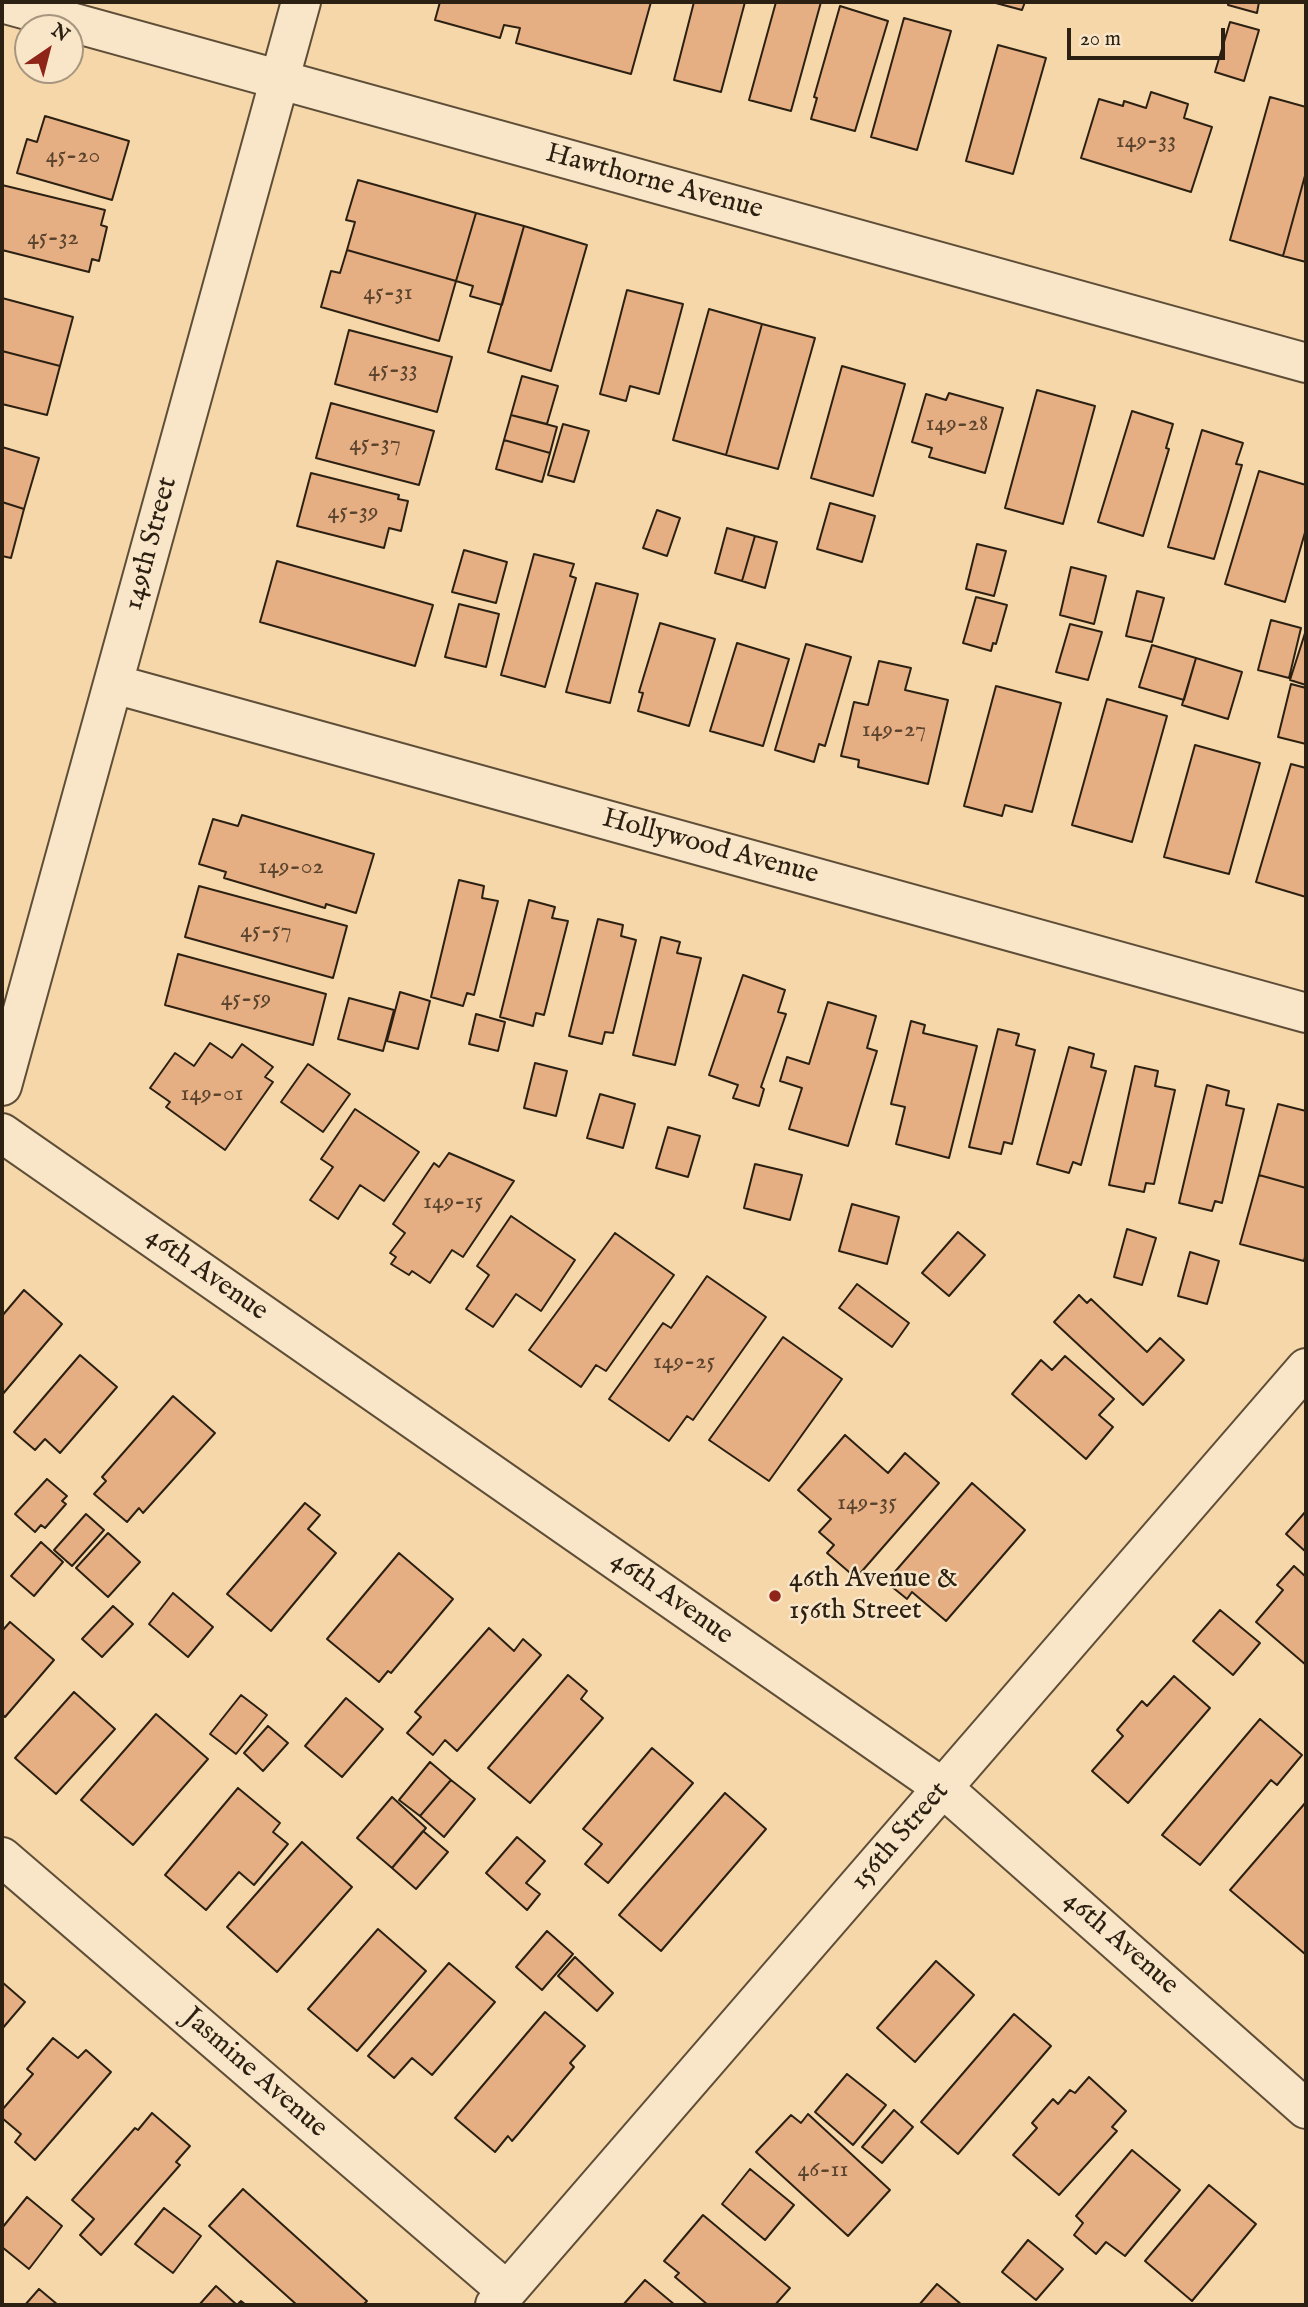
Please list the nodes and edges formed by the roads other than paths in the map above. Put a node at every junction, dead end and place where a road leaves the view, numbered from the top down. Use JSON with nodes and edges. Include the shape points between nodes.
{"nodes":[{"id":1,"x":301,"y":2,"type":"edge"},
{"id":2,"x":2,"y":3,"type":"edge"},
{"id":3,"x":280,"y":80,"type":"junction"},
{"id":4,"x":1306,"y":363,"type":"edge"},
{"id":5,"x":114,"y":684,"type":"junction"},
{"id":6,"x":1306,"y":1013,"type":"edge"},
{"id":7,"x":2,"y":1086,"type":"edge"},
{"id":8,"x":2,"y":1133,"type":"edge"},
{"id":9,"x":1306,"y":1368,"type":"edge"},
{"id":10,"x":943,"y":1788,"type":"junction"},
{"id":11,"x":2,"y":1857,"type":"edge"},
{"id":12,"x":1306,"y":2109,"type":"edge"},
{"id":13,"x":501,"y":2298,"type":"edge"}],
"edges":[{"from":1,"to":3,"type":"street","name":"149th Street"},
{"from":2,"to":3,"type":"street","name":"Hawthorne Avenue"},
{"from":3,"to":4,"type":"street","name":"Hawthorne Avenue"},
{"from":3,"to":5,"type":"street","name":"149th Street"},
{"from":5,"to":6,"type":"street","name":"Hollywood Avenue"},
{"from":5,"to":7,"type":"street","name":"149th Street"},
{"from":8,"to":10,"type":"street","name":"46th Avenue"},
{"from":9,"to":10,"type":"street","name":"156th Street"},
{"from":10,"to":12,"type":"street","name":"46th Avenue"},
{"from":10,"to":13,"type":"street","name":"156th Street"},
{"from":11,"to":13,"type":"street","name":"Jasmine Avenue"}]}
